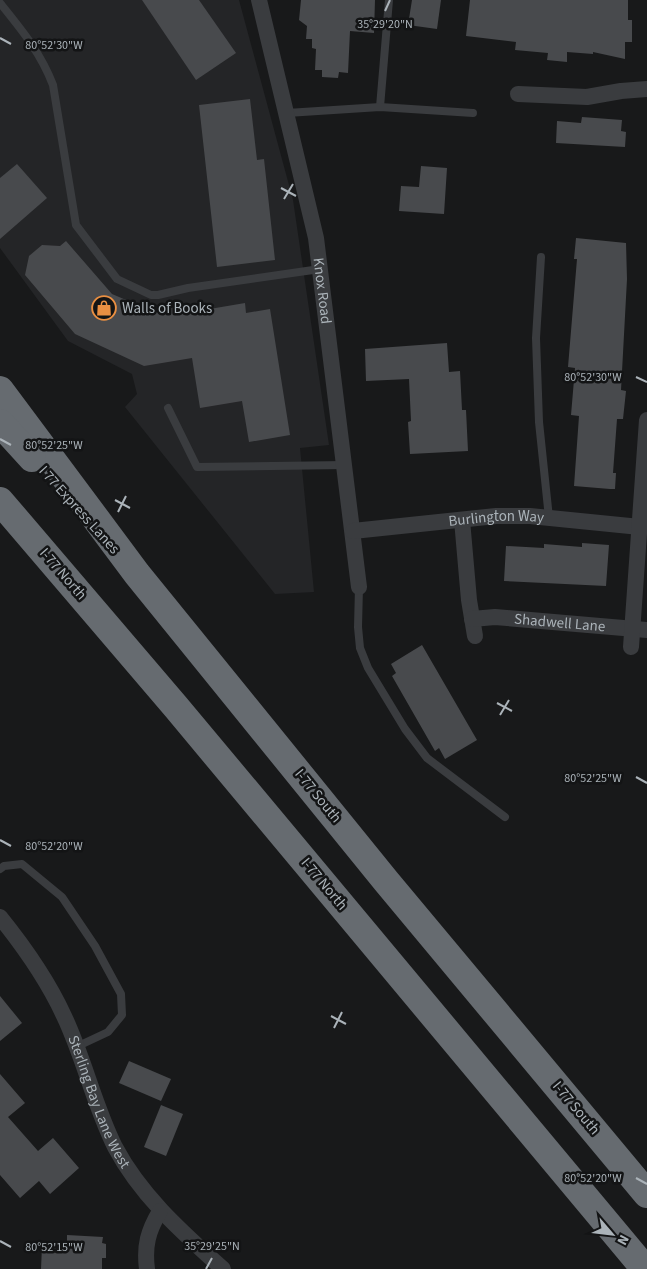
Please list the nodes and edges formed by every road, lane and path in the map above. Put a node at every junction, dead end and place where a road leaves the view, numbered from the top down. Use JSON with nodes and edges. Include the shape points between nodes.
{"nodes":[{"id":1,"x":259,"y":0,"type":"edge"},
{"id":2,"x":388,"y":0,"type":"edge"},
{"id":3,"x":0,"y":3,"type":"edge"},
{"id":4,"x":647,"y":90,"type":"edge"},
{"id":5,"x":518,"y":94,"type":"dead end"},
{"id":6,"x":380,"y":107,"type":"junction"},
{"id":7,"x":287,"y":113,"type":"junction"},
{"id":8,"x":474,"y":113,"type":"dead end"},
{"id":9,"x":541,"y":257,"type":"dead end"},
{"id":10,"x":320,"y":269,"type":"junction"},
{"id":11,"x":0,"y":390,"type":"edge"},
{"id":12,"x":168,"y":408,"type":"dead end"},
{"id":13,"x":647,"y":420,"type":"edge"},
{"id":14,"x":0,"y":424,"type":"edge"},
{"id":15,"x":345,"y":465,"type":"junction"},
{"id":16,"x":0,"y":501,"type":"edge"},
{"id":17,"x":548,"y":518,"type":"junction"},
{"id":18,"x":462,"y":520,"type":"junction"},
{"id":19,"x":640,"y":527,"type":"junction"},
{"id":20,"x":353,"y":531,"type":"junction"},
{"id":21,"x":137,"y":574,"type":"junction"},
{"id":22,"x":359,"y":586,"type":"joint"},
{"id":23,"x":472,"y":619,"type":"junction"},
{"id":24,"x":640,"y":629,"type":"edge"},
{"id":25,"x":475,"y":636,"type":"dead end"},
{"id":26,"x":631,"y":647,"type":"dead end"},
{"id":27,"x":505,"y":818,"type":"dead end"},
{"id":28,"x":0,"y":869,"type":"edge"},
{"id":29,"x":0,"y":917,"type":"edge"},
{"id":30,"x":76,"y":1047,"type":"junction"},
{"id":31,"x":647,"y":1194,"type":"edge"},
{"id":32,"x":160,"y":1211,"type":"junction"},
{"id":33,"x":147,"y":1269,"type":"edge"},
{"id":34,"x":222,"y":1269,"type":"edge"},
{"id":35,"x":645,"y":1269,"type":"edge"}],
"edges":[{"from":1,"to":7,"type":"street","name":"Knox Road"},
{"from":2,"to":6,"type":"lane"},
{"from":3,"to":10,"type":"lane","via":[[46,66],[53,85],[76,226],[117,280],[158,296],[188,288]]},
{"from":4,"to":5,"type":"street","via":[[621,90],[587,97]]},
{"from":6,"to":7,"type":"lane"},
{"from":6,"to":8,"type":"lane"},
{"from":7,"to":10,"type":"street","name":"Knox Road","via":[[316,238]]},
{"from":9,"to":17,"type":"lane","via":[[536,338],[539,422]]},
{"from":10,"to":15,"type":"street","name":"Knox Road"},
{"from":11,"to":21,"type":"highway","name":"I-77 South"},
{"from":12,"to":15,"type":"lane","via":[[197,467]]},
{"from":13,"to":19,"type":"street"},
{"from":14,"to":21,"type":"highway","name":"I 77 Express Lanes"},
{"from":15,"to":20,"type":"street","name":"Knox Road"},
{"from":16,"to":35,"type":"highway","name":"I-77 North"},
{"from":17,"to":18,"type":"street","name":"Burlington Way","via":[[496,516]]},
{"from":17,"to":19,"type":"street","name":"Burlington Way"},
{"from":18,"to":20,"type":"street","name":"Burlington Way"},
{"from":18,"to":23,"type":"street"},
{"from":19,"to":24,"type":"street"},
{"from":20,"to":22,"type":"street","name":"Knox Road"},
{"from":21,"to":31,"type":"highway","name":"I-77 South"},
{"from":22,"to":27,"type":"lane","via":[[360,648],[368,668],[405,729],[428,758]]},
{"from":23,"to":24,"type":"street","name":"Shadwell Lane","via":[[495,617]]},
{"from":23,"to":25,"type":"street"},
{"from":24,"to":26,"type":"street"},
{"from":28,"to":30,"type":"lane","via":[[22,864],[62,897],[95,946],[120,994],[122,1015],[108,1032]]},
{"from":29,"to":30,"type":"street","name":"Sterling Bay Lane West","via":[[27,950],[49,986]]},
{"from":30,"to":32,"type":"street","name":"Sterling Bay Lane West","via":[[115,1146]]},
{"from":32,"to":33,"type":"street","via":[[149,1229],[146,1242]]},
{"from":32,"to":34,"type":"street","name":"Sterling Bay Lane West"}]}
